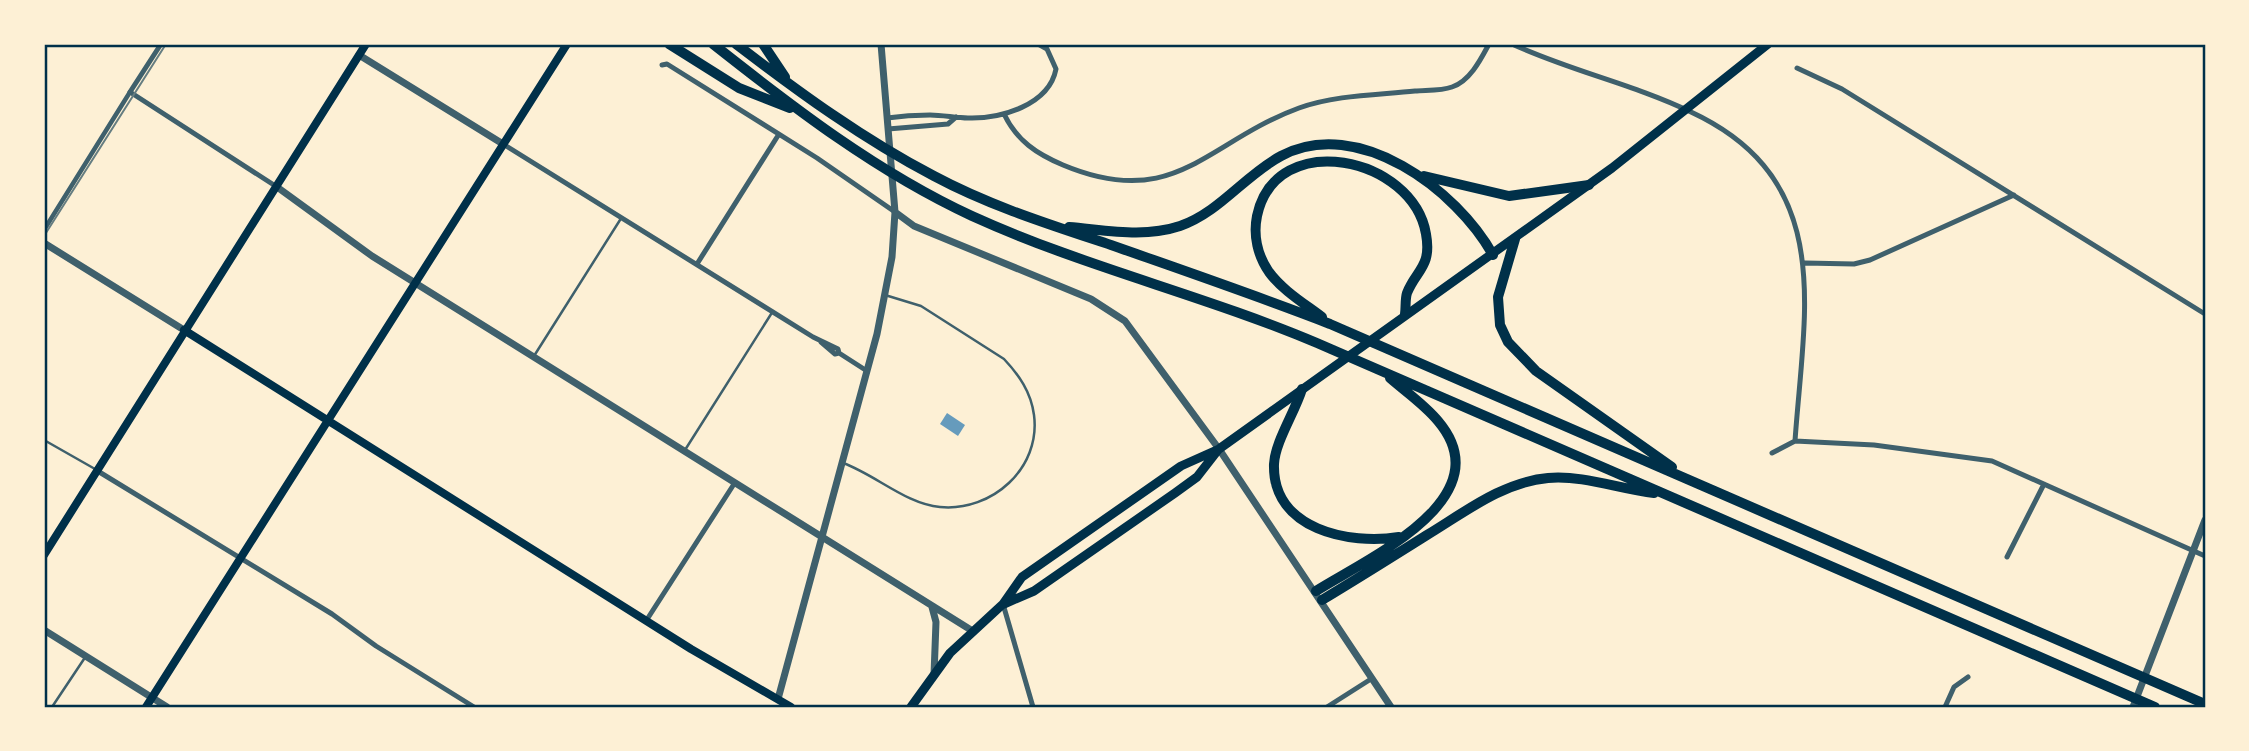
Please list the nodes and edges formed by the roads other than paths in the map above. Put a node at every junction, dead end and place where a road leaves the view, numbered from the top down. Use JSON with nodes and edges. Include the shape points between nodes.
{"nodes":[{"id":1,"x":161,"y":44,"type":"edge"},
{"id":2,"x":366,"y":44,"type":"edge"},
{"id":3,"x":567,"y":44,"type":"edge"},
{"id":4,"x":669,"y":44,"type":"edge"},
{"id":5,"x":713,"y":44,"type":"edge"},
{"id":6,"x":736,"y":44,"type":"edge"},
{"id":7,"x":763,"y":44,"type":"edge"},
{"id":8,"x":881,"y":44,"type":"edge"},
{"id":9,"x":1038,"y":44,"type":"edge"},
{"id":10,"x":1489,"y":44,"type":"edge"},
{"id":11,"x":1512,"y":44,"type":"edge"},
{"id":12,"x":1768,"y":44,"type":"edge"},
{"id":13,"x":359,"y":55,"type":"junction"},
{"id":14,"x":662,"y":65,"type":"dead end"},
{"id":15,"x":1797,"y":68,"type":"dead end"},
{"id":16,"x":792,"y":86,"type":"junction"},
{"id":17,"x":130,"y":92,"type":"junction"},
{"id":18,"x":804,"y":114,"type":"junction"},
{"id":19,"x":1004,"y":114,"type":"junction"},
{"id":20,"x":956,"y":117,"type":"junction"},
{"id":21,"x":887,"y":118,"type":"junction"},
{"id":22,"x":888,"y":129,"type":"junction"},
{"id":23,"x":779,"y":134,"type":"junction"},
{"id":24,"x":503,"y":144,"type":"junction"},
{"id":25,"x":1420,"y":176,"type":"junction"},
{"id":26,"x":1589,"y":185,"type":"junction"},
{"id":27,"x":277,"y":187,"type":"junction"},
{"id":28,"x":2014,"y":195,"type":"junction"},
{"id":29,"x":895,"y":212,"type":"junction"},
{"id":30,"x":622,"y":217,"type":"junction"},
{"id":31,"x":1055,"y":226,"type":"junction"},
{"id":32,"x":44,"y":230,"type":"edge"},
{"id":33,"x":1515,"y":239,"type":"junction"},
{"id":34,"x":44,"y":243,"type":"edge"},
{"id":35,"x":1493,"y":255,"type":"junction"},
{"id":36,"x":1805,"y":263,"type":"junction"},
{"id":37,"x":697,"y":264,"type":"junction"},
{"id":38,"x":414,"y":283,"type":"junction"},
{"id":39,"x":886,"y":295,"type":"junction"},
{"id":40,"x":773,"y":311,"type":"junction"},
{"id":41,"x":1405,"y":314,"type":"junction"},
{"id":42,"x":2205,"y":314,"type":"edge"},
{"id":43,"x":1330,"y":324,"type":"junction"},
{"id":44,"x":184,"y":330,"type":"junction"},
{"id":45,"x":533,"y":357,"type":"junction"},
{"id":46,"x":867,"y":371,"type":"junction"},
{"id":47,"x":1381,"y":371,"type":"junction"},
{"id":48,"x":1302,"y":389,"type":"junction"},
{"id":49,"x":327,"y":421,"type":"junction"},
{"id":50,"x":44,"y":440,"type":"edge"},
{"id":51,"x":1795,"y":442,"type":"junction"},
{"id":52,"x":1219,"y":449,"type":"junction"},
{"id":53,"x":684,"y":451,"type":"junction"},
{"id":54,"x":1772,"y":453,"type":"dead end"},
{"id":55,"x":843,"y":463,"type":"junction"},
{"id":56,"x":96,"y":470,"type":"junction"},
{"id":57,"x":1687,"y":478,"type":"junction"},
{"id":58,"x":734,"y":484,"type":"junction"},
{"id":59,"x":2044,"y":484,"type":"junction"},
{"id":60,"x":1665,"y":495,"type":"junction"},
{"id":61,"x":2205,"y":520,"type":"edge"},
{"id":62,"x":1403,"y":536,"type":"junction"},
{"id":63,"x":821,"y":539,"type":"junction"},
{"id":64,"x":2193,"y":551,"type":"junction"},
{"id":65,"x":44,"y":555,"type":"edge"},
{"id":66,"x":2205,"y":556,"type":"edge"},
{"id":67,"x":2007,"y":557,"type":"dead end"},
{"id":68,"x":240,"y":559,"type":"junction"},
{"id":69,"x":1316,"y":591,"type":"junction"},
{"id":70,"x":1322,"y":600,"type":"junction"},
{"id":71,"x":1003,"y":604,"type":"junction"},
{"id":72,"x":932,"y":606,"type":"junction"},
{"id":73,"x":646,"y":621,"type":"junction"},
{"id":74,"x":44,"y":630,"type":"edge"},
{"id":75,"x":971,"y":630,"type":"junction"},
{"id":76,"x":86,"y":656,"type":"junction"},
{"id":77,"x":934,"y":676,"type":"junction"},
{"id":78,"x":1968,"y":677,"type":"dead end"},
{"id":79,"x":1371,"y":679,"type":"junction"},
{"id":80,"x":152,"y":698,"type":"junction"},
{"id":81,"x":777,"y":703,"type":"edge"},
{"id":82,"x":2205,"y":705,"type":"edge"},
{"id":83,"x":52,"y":707,"type":"edge"},
{"id":84,"x":146,"y":707,"type":"edge"},
{"id":85,"x":167,"y":707,"type":"edge"},
{"id":86,"x":474,"y":707,"type":"edge"},
{"id":87,"x":791,"y":707,"type":"edge"},
{"id":88,"x":911,"y":707,"type":"edge"},
{"id":89,"x":1033,"y":707,"type":"edge"},
{"id":90,"x":1326,"y":707,"type":"edge"},
{"id":91,"x":1391,"y":707,"type":"edge"},
{"id":92,"x":1945,"y":707,"type":"edge"},
{"id":93,"x":2133,"y":707,"type":"edge"},
{"id":94,"x":2155,"y":707,"type":"edge"}],
"edges":[{"from":1,"to":17,"type":"street"},
{"from":2,"to":13,"type":"main road"},
{"from":3,"to":24,"type":"main road"},
{"from":4,"to":18,"type":"highway","via":[[739,88]]},
{"from":5,"to":18,"type":"highway"},
{"from":6,"to":16,"type":"highway"},
{"from":7,"to":16,"type":"highway"},
{"from":8,"to":21,"type":"street"},
{"from":9,"to":19,"type":"street","via":[[1048,49],[1054,60],[1054,82],[1032,102]]},
{"from":10,"to":19,"type":"street","via":[[1479,64],[1452,87],[1298,108],[1187,169],[1154,178],[1119,182],[1054,161],[1022,141]]},
{"from":11,"to":36,"type":"street","via":[[1689,111],[1744,145],[1763,164],[1790,209]]},
{"from":12,"to":26,"type":"main road"},
{"from":13,"to":24,"type":"street"},
{"from":13,"to":27,"type":"main road"},
{"from":14,"to":23,"type":"street"},
{"from":15,"to":28,"type":"street","via":[[1842,89]]},
{"from":16,"to":31,"type":"highway","via":[[934,176]]},
{"from":17,"to":27,"type":"street"},
{"from":17,"to":32,"type":"street"},
{"from":18,"to":47,"type":"highway","via":[[935,198],[1030,240],[1247,315]]},
{"from":19,"to":20,"type":"street"},
{"from":20,"to":21,"type":"street"},
{"from":20,"to":22,"type":"street","via":[[948,124]]},
{"from":21,"to":22,"type":"street"},
{"from":22,"to":29,"type":"street"},
{"from":23,"to":29,"type":"street"},
{"from":23,"to":37,"type":"street"},
{"from":24,"to":30,"type":"street"},
{"from":24,"to":38,"type":"main road"},
{"from":25,"to":26,"type":"highway","via":[[1509,196]]},
{"from":25,"to":31,"type":"highway","via":[[1362,151],[1309,146],[1281,156],[1212,209],[1181,225],[1136,233]]},
{"from":25,"to":35,"type":"highway","via":[[1463,212]]},
{"from":26,"to":33,"type":"main road"},
{"from":27,"to":38,"type":"street"},
{"from":27,"to":44,"type":"main road"},
{"from":28,"to":36,"type":"street","via":[[1870,260]]},
{"from":28,"to":42,"type":"street"},
{"from":29,"to":39,"type":"street"},
{"from":29,"to":52,"type":"street","via":[[914,226],[1110,310],[1147,347]]},
{"from":30,"to":37,"type":"street"},
{"from":30,"to":45,"type":"lane"},
{"from":31,"to":43,"type":"highway"},
{"from":33,"to":35,"type":"main road"},
{"from":33,"to":57,"type":"highway","via":[[1498,297],[1500,325],[1508,342],[1536,371]]},
{"from":34,"to":44,"type":"street"},
{"from":35,"to":41,"type":"main road"},
{"from":36,"to":51,"type":"street"},
{"from":37,"to":40,"type":"street"},
{"from":38,"to":45,"type":"street"},
{"from":38,"to":49,"type":"main road"},
{"from":39,"to":46,"type":"street"},
{"from":39,"to":55,"type":"lane","via":[[921,306],[1004,359],[1021,380],[1031,405],[1035,426],[1029,451],[1005,488],[972,505],[953,508],[914,500],[866,471]]},
{"from":40,"to":46,"type":"street"},
{"from":40,"to":53,"type":"lane"},
{"from":41,"to":43,"type":"highway","via":[[1408,292],[1421,273],[1427,251],[1419,214],[1401,191],[1380,176],[1345,162],[1320,161],[1298,166],[1273,184],[1261,205],[1256,237],[1263,261],[1276,280]]},
{"from":41,"to":48,"type":"main road"},
{"from":43,"to":57,"type":"highway"},
{"from":44,"to":49,"type":"main road"},
{"from":44,"to":56,"type":"main road"},
{"from":45,"to":53,"type":"street"},
{"from":46,"to":55,"type":"street"},
{"from":47,"to":60,"type":"highway"},
{"from":47,"to":62,"type":"highway","via":[[1438,421],[1453,454],[1452,483],[1444,501]]},
{"from":48,"to":52,"type":"main road"},
{"from":48,"to":62,"type":"highway","via":[[1274,463],[1288,504],[1316,529],[1335,536],[1367,540]]},
{"from":49,"to":68,"type":"main road"},
{"from":49,"to":73,"type":"main road"},
{"from":50,"to":56,"type":"lane"},
{"from":51,"to":54,"type":"street"},
{"from":51,"to":59,"type":"street","via":[[1938,452],[1992,461]]},
{"from":52,"to":69,"type":"street"},
{"from":52,"to":71,"type":"main road","via":[[1197,477],[1175,493],[1034,591]]},
{"from":52,"to":71,"type":"main road","via":[[1181,466],[1072,541],[1023,577]]},
{"from":53,"to":58,"type":"street"},
{"from":55,"to":63,"type":"street"},
{"from":56,"to":65,"type":"main road"},
{"from":56,"to":68,"type":"street"},
{"from":57,"to":82,"type":"highway"},
{"from":58,"to":63,"type":"street"},
{"from":58,"to":73,"type":"street"},
{"from":59,"to":64,"type":"street"},
{"from":59,"to":67,"type":"street"},
{"from":60,"to":70,"type":"highway","via":[[1577,478],[1518,484]]},
{"from":60,"to":94,"type":"highway"},
{"from":61,"to":64,"type":"street"},
{"from":62,"to":69,"type":"highway"},
{"from":63,"to":72,"type":"street"},
{"from":63,"to":81,"type":"street"},
{"from":64,"to":66,"type":"street"},
{"from":64,"to":93,"type":"street"},
{"from":68,"to":80,"type":"main road"},
{"from":68,"to":86,"type":"street"},
{"from":69,"to":70,"type":"street"},
{"from":70,"to":79,"type":"street"},
{"from":71,"to":75,"type":"main road"},
{"from":71,"to":89,"type":"street"},
{"from":72,"to":75,"type":"street"},
{"from":72,"to":77,"type":"street","via":[[936,622]]},
{"from":73,"to":81,"type":"main road"},
{"from":74,"to":76,"type":"street"},
{"from":75,"to":77,"type":"main road"},
{"from":76,"to":80,"type":"street"},
{"from":76,"to":83,"type":"lane"},
{"from":77,"to":88,"type":"main road"},
{"from":78,"to":92,"type":"street","via":[[1954,687]]},
{"from":79,"to":90,"type":"street"},
{"from":79,"to":91,"type":"street"},
{"from":80,"to":84,"type":"main road"},
{"from":80,"to":85,"type":"street"},
{"from":81,"to":87,"type":"main road"}]}
